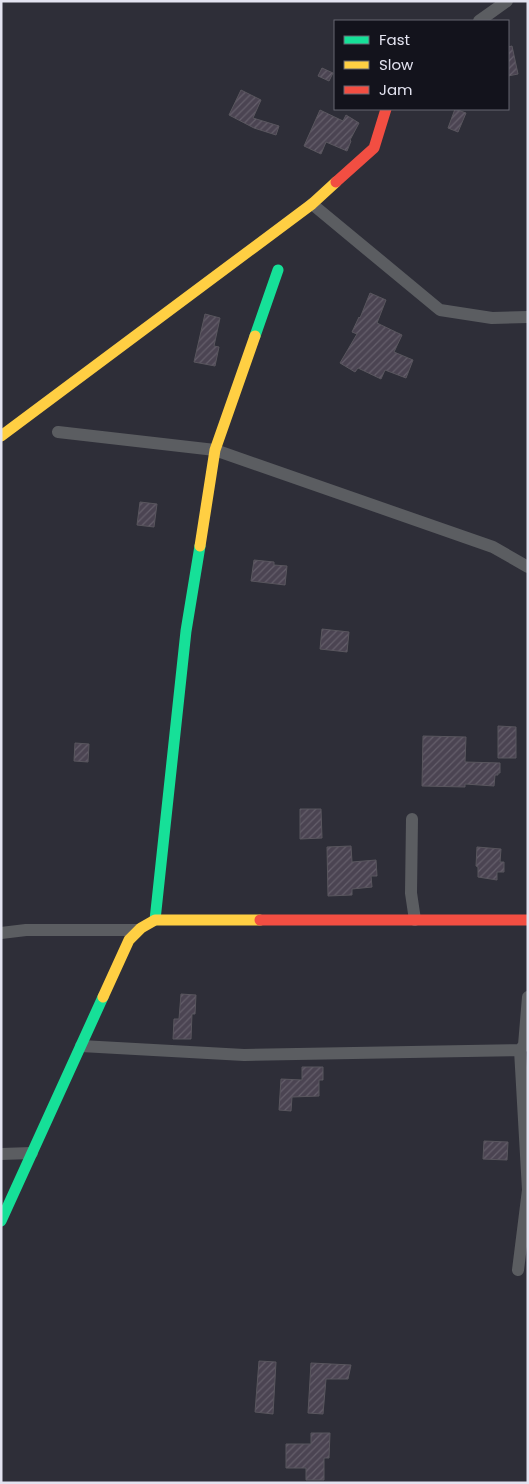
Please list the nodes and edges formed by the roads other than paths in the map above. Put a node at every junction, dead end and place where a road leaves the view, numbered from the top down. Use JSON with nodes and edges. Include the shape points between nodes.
{"nodes":[{"id":1,"x":507,"y":1,"type":"edge"},
{"id":2,"x":480,"y":20,"type":"edge"},
{"id":3,"x":386,"y":110,"type":"edge"},
{"id":4,"x":312,"y":204,"type":"junction"},
{"id":5,"x":278,"y":270,"type":"dead end"},
{"id":6,"x":528,"y":317,"type":"edge"},
{"id":7,"x":58,"y":432,"type":"dead end"},
{"id":8,"x":1,"y":436,"type":"edge"},
{"id":9,"x":216,"y":450,"type":"junction"},
{"id":10,"x":528,"y":568,"type":"edge"},
{"id":11,"x":412,"y":819,"type":"dead end"},
{"id":12,"x":156,"y":920,"type":"junction"},
{"id":13,"x":414,"y":920,"type":"junction"},
{"id":14,"x":528,"y":920,"type":"edge"},
{"id":15,"x":137,"y":930,"type":"junction"},
{"id":16,"x":1,"y":933,"type":"edge"},
{"id":17,"x":528,"y":997,"type":"edge"},
{"id":18,"x":81,"y":1046,"type":"junction"},
{"id":19,"x":520,"y":1050,"type":"junction"},
{"id":20,"x":32,"y":1153,"type":"junction"},
{"id":21,"x":1,"y":1154,"type":"edge"},
{"id":22,"x":1,"y":1221,"type":"edge"},
{"id":23,"x":518,"y":1270,"type":"dead end"}],
"edges":[{"from":1,"to":2,"type":"street"},
{"from":3,"to":4,"type":"street","via":[[374,148]]},
{"from":4,"to":6,"type":"street","via":[[440,310],[492,318]]},
{"from":4,"to":8,"type":"street"},
{"from":5,"to":9,"type":"street"},
{"from":7,"to":9,"type":"street"},
{"from":9,"to":10,"type":"street","via":[[493,547]]},
{"from":9,"to":12,"type":"street","via":[[186,631]]},
{"from":11,"to":13,"type":"street"},
{"from":12,"to":13,"type":"street"},
{"from":12,"to":15,"type":"street"},
{"from":13,"to":14,"type":"street"},
{"from":15,"to":16,"type":"street"},
{"from":15,"to":18,"type":"street","via":[[129,940]]},
{"from":17,"to":19,"type":"street","via":[[524,1045]]},
{"from":18,"to":19,"type":"street","via":[[244,1055]]},
{"from":18,"to":20,"type":"street"},
{"from":19,"to":23,"type":"street","via":[[528,1190]]},
{"from":20,"to":21,"type":"street"},
{"from":20,"to":22,"type":"street"}]}
